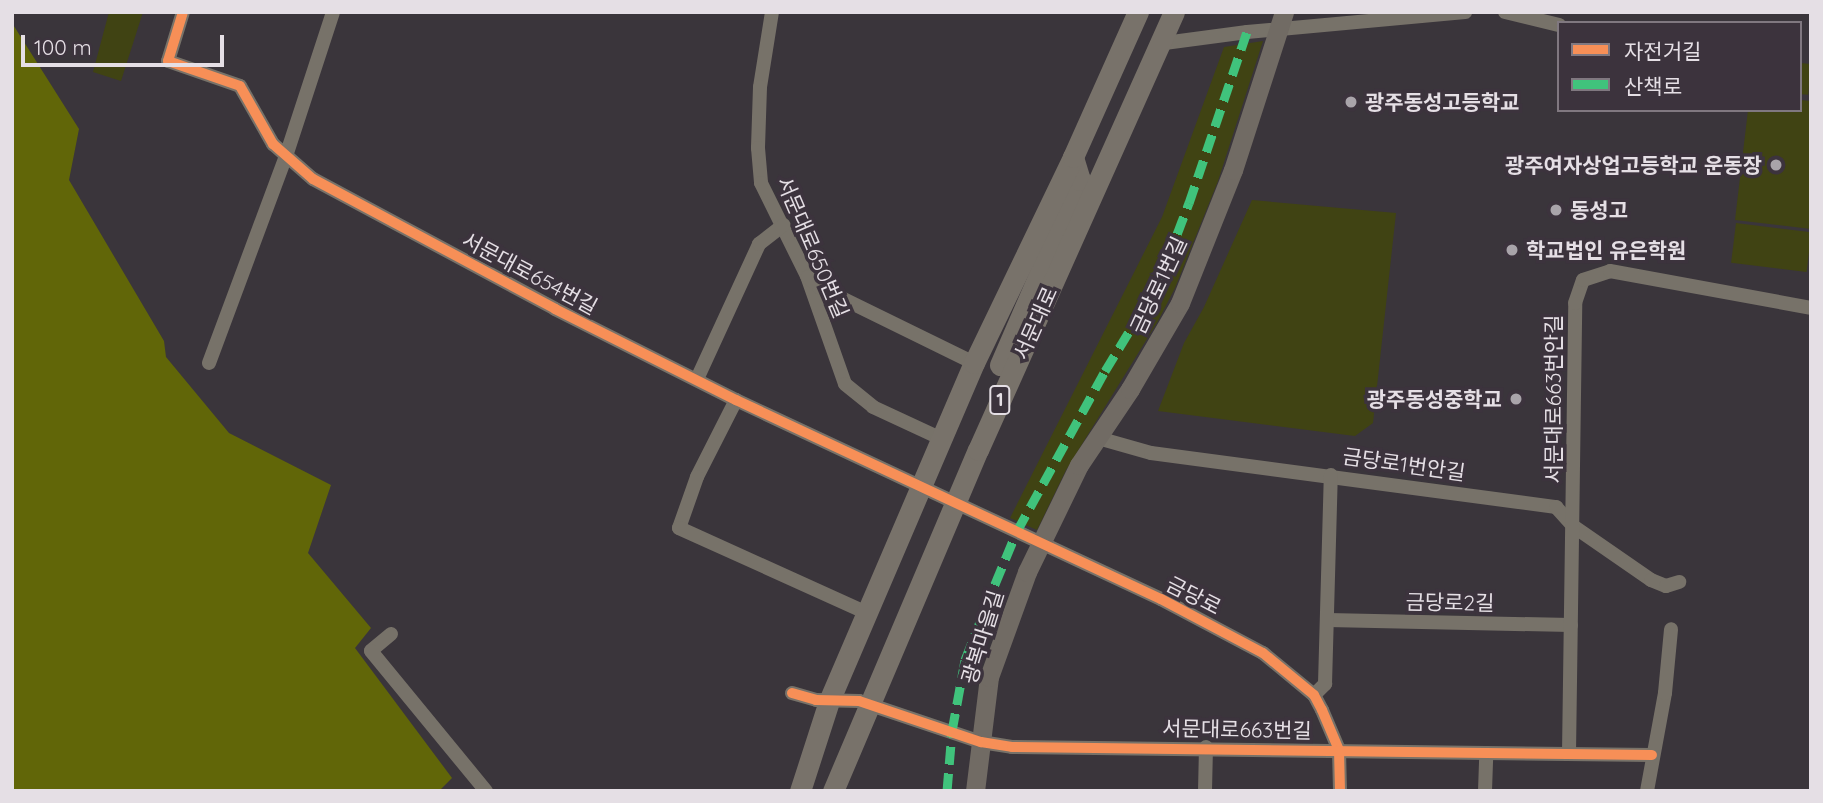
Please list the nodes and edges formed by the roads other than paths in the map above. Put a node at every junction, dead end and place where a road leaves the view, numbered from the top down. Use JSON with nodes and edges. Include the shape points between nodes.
{"nodes":[{"id":1,"x":183,"y":12,"type":"edge"},
{"id":2,"x":333,"y":12,"type":"edge"},
{"id":3,"x":772,"y":12,"type":"edge"},
{"id":4,"x":1138,"y":12,"type":"edge"},
{"id":5,"x":1174,"y":12,"type":"edge"},
{"id":6,"x":1465,"y":12,"type":"edge"},
{"id":7,"x":1505,"y":12,"type":"edge"},
{"id":8,"x":1281,"y":20,"type":"edge"},
{"id":9,"x":1557,"y":25,"type":"edge"},
{"id":10,"x":1157,"y":44,"type":"junction"},
{"id":11,"x":286,"y":156,"type":"junction"},
{"id":12,"x":1073,"y":157,"type":"junction"},
{"id":13,"x":783,"y":225,"type":"junction"},
{"id":14,"x":807,"y":276,"type":"junction"},
{"id":15,"x":1811,"y":308,"type":"edge"},
{"id":16,"x":209,"y":363,"type":"dead end"},
{"id":17,"x":974,"y":363,"type":"junction"},
{"id":18,"x":697,"y":379,"type":"junction"},
{"id":19,"x":736,"y":400,"type":"junction"},
{"id":20,"x":990,"y":421,"type":"junction"},
{"id":21,"x":1098,"y":438,"type":"junction"},
{"id":22,"x":942,"y":439,"type":"junction"},
{"id":23,"x":1331,"y":475,"type":"junction"},
{"id":24,"x":920,"y":489,"type":"junction"},
{"id":25,"x":954,"y":504,"type":"junction"},
{"id":26,"x":1573,"y":526,"type":"junction"},
{"id":27,"x":1039,"y":541,"type":"junction"},
{"id":28,"x":1679,"y":582,"type":"dead end"},
{"id":29,"x":867,"y":613,"type":"junction"},
{"id":30,"x":1328,"y":620,"type":"junction"},
{"id":31,"x":1571,"y":625,"type":"junction"},
{"id":32,"x":1671,"y":629,"type":"dead end"},
{"id":33,"x":391,"y":634,"type":"dead end"},
{"id":34,"x":792,"y":693,"type":"dead end"},
{"id":35,"x":1314,"y":695,"type":"junction"},
{"id":36,"x":829,"y":701,"type":"junction"},
{"id":37,"x":869,"y":705,"type":"junction"},
{"id":38,"x":981,"y":742,"type":"junction"},
{"id":39,"x":1206,"y":747,"type":"junction"},
{"id":40,"x":1339,"y":750,"type":"junction"},
{"id":41,"x":1486,"y":753,"type":"junction"},
{"id":42,"x":1569,"y":753,"type":"junction"},
{"id":43,"x":1651,"y":755,"type":"junction"},
{"id":44,"x":486,"y":791,"type":"edge"},
{"id":45,"x":800,"y":791,"type":"edge"},
{"id":46,"x":833,"y":791,"type":"edge"},
{"id":47,"x":975,"y":791,"type":"edge"},
{"id":48,"x":1205,"y":791,"type":"edge"},
{"id":49,"x":1340,"y":791,"type":"edge"},
{"id":50,"x":1485,"y":791,"type":"edge"},
{"id":51,"x":1647,"y":791,"type":"edge"}],
"edges":[{"from":1,"to":11,"type":"street","name":"서문대로654번길","via":[[168,61],[240,86],[273,144]]},
{"from":2,"to":11,"type":"street"},
{"from":3,"to":13,"type":"street","name":"서문대로650번길","via":[[760,87],[758,148],[761,183]]},
{"from":4,"to":12,"type":"main road","name":"서문대로","number":"1"},
{"from":5,"to":10,"type":"main road","name":"서문대로","number":"1"},
{"from":6,"to":8,"type":"street"},
{"from":7,"to":9,"type":"street"},
{"from":8,"to":10,"type":"street"},
{"from":8,"to":21,"type":"street","name":"금당로1번길","via":[[1233,170],[1180,303]]},
{"from":10,"to":20,"type":"main road","name":"서문대로","number":"1"},
{"from":11,"to":16,"type":"street"},
{"from":11,"to":18,"type":"street","name":"서문대로654번길","via":[[313,178],[555,309]]},
{"from":12,"to":17,"type":"main road","name":"서문대로","number":"1"},
{"from":12,"to":20,"type":"main road","via":[[1080,180],[970,440],[975,444]]},
{"from":13,"to":14,"type":"street","name":"서문대로650번길"},
{"from":13,"to":18,"type":"street","via":[[759,244]]},
{"from":14,"to":17,"type":"street","via":[[819,288]]},
{"from":14,"to":22,"type":"street","name":"서문대로650번길","via":[[840,374],[851,391],[873,407]]},
{"from":15,"to":26,"type":"street","name":"서문대로663번안길","via":[[1610,271],[1583,280],[1575,303]]},
{"from":17,"to":22,"type":"main road","name":"서문대로","number":"1"},
{"from":18,"to":19,"type":"street","name":"서문대로654번길"},
{"from":19,"to":24,"type":"street","name":"서문대로654번길"},
{"from":19,"to":29,"type":"street","via":[[696,477],[679,528]]},
{"from":20,"to":25,"type":"main road","name":"서문대로","number":"1"},
{"from":21,"to":23,"type":"street","name":"금당로1번안길","via":[[1151,453]]},
{"from":21,"to":27,"type":"street","name":"금당로1번길"},
{"from":22,"to":24,"type":"main road","name":"서문대로","number":"1"},
{"from":23,"to":26,"type":"street","name":"금당로1번안길","via":[[1556,507]]},
{"from":23,"to":30,"type":"street"},
{"from":24,"to":25,"type":"street","name":"서문대로654번길"},
{"from":24,"to":29,"type":"main road","name":"서문대로","number":"1"},
{"from":25,"to":27,"type":"street","name":"금당로"},
{"from":25,"to":37,"type":"main road","name":"서문대로","number":"1"},
{"from":26,"to":28,"type":"street","name":"금당로1번안길","via":[[1658,583]]},
{"from":26,"to":31,"type":"street","name":"서문대로663번안길"},
{"from":27,"to":35,"type":"street","name":"금당로","via":[[1264,653]]},
{"from":27,"to":38,"type":"street","name":"광복마을길","via":[[991,668]]},
{"from":29,"to":36,"type":"main road","name":"서문대로","number":"1"},
{"from":30,"to":31,"type":"street","name":"금당로2길"},
{"from":30,"to":35,"type":"street","via":[[1325,684]]},
{"from":31,"to":42,"type":"street","name":"서문대로663번안길"},
{"from":32,"to":43,"type":"street","via":[[1660,726]]},
{"from":33,"to":44,"type":"street","via":[[371,651]]},
{"from":34,"to":36,"type":"street","name":"서문대로663번길"},
{"from":35,"to":40,"type":"street","name":"금당로"},
{"from":36,"to":37,"type":"street","name":"서문대로663번길"},
{"from":36,"to":45,"type":"main road","name":"서문대로","number":"1"},
{"from":37,"to":38,"type":"street","name":"서문대로663번길"},
{"from":37,"to":46,"type":"main road","name":"서문대로","number":"1"},
{"from":38,"to":39,"type":"street","name":"서문대로663번길","via":[[1012,747]]},
{"from":38,"to":47,"type":"street","name":"광복마을길"},
{"from":39,"to":40,"type":"street","name":"서문대로663번길"},
{"from":39,"to":48,"type":"street","name":"서문대로663번길"},
{"from":40,"to":41,"type":"street","name":"서문대로663번길"},
{"from":40,"to":49,"type":"street","name":"금당로"},
{"from":41,"to":42,"type":"street","name":"서문대로663번길"},
{"from":41,"to":50,"type":"street"},
{"from":42,"to":43,"type":"street","name":"서문대로663번길"},
{"from":43,"to":51,"type":"street"}]}
